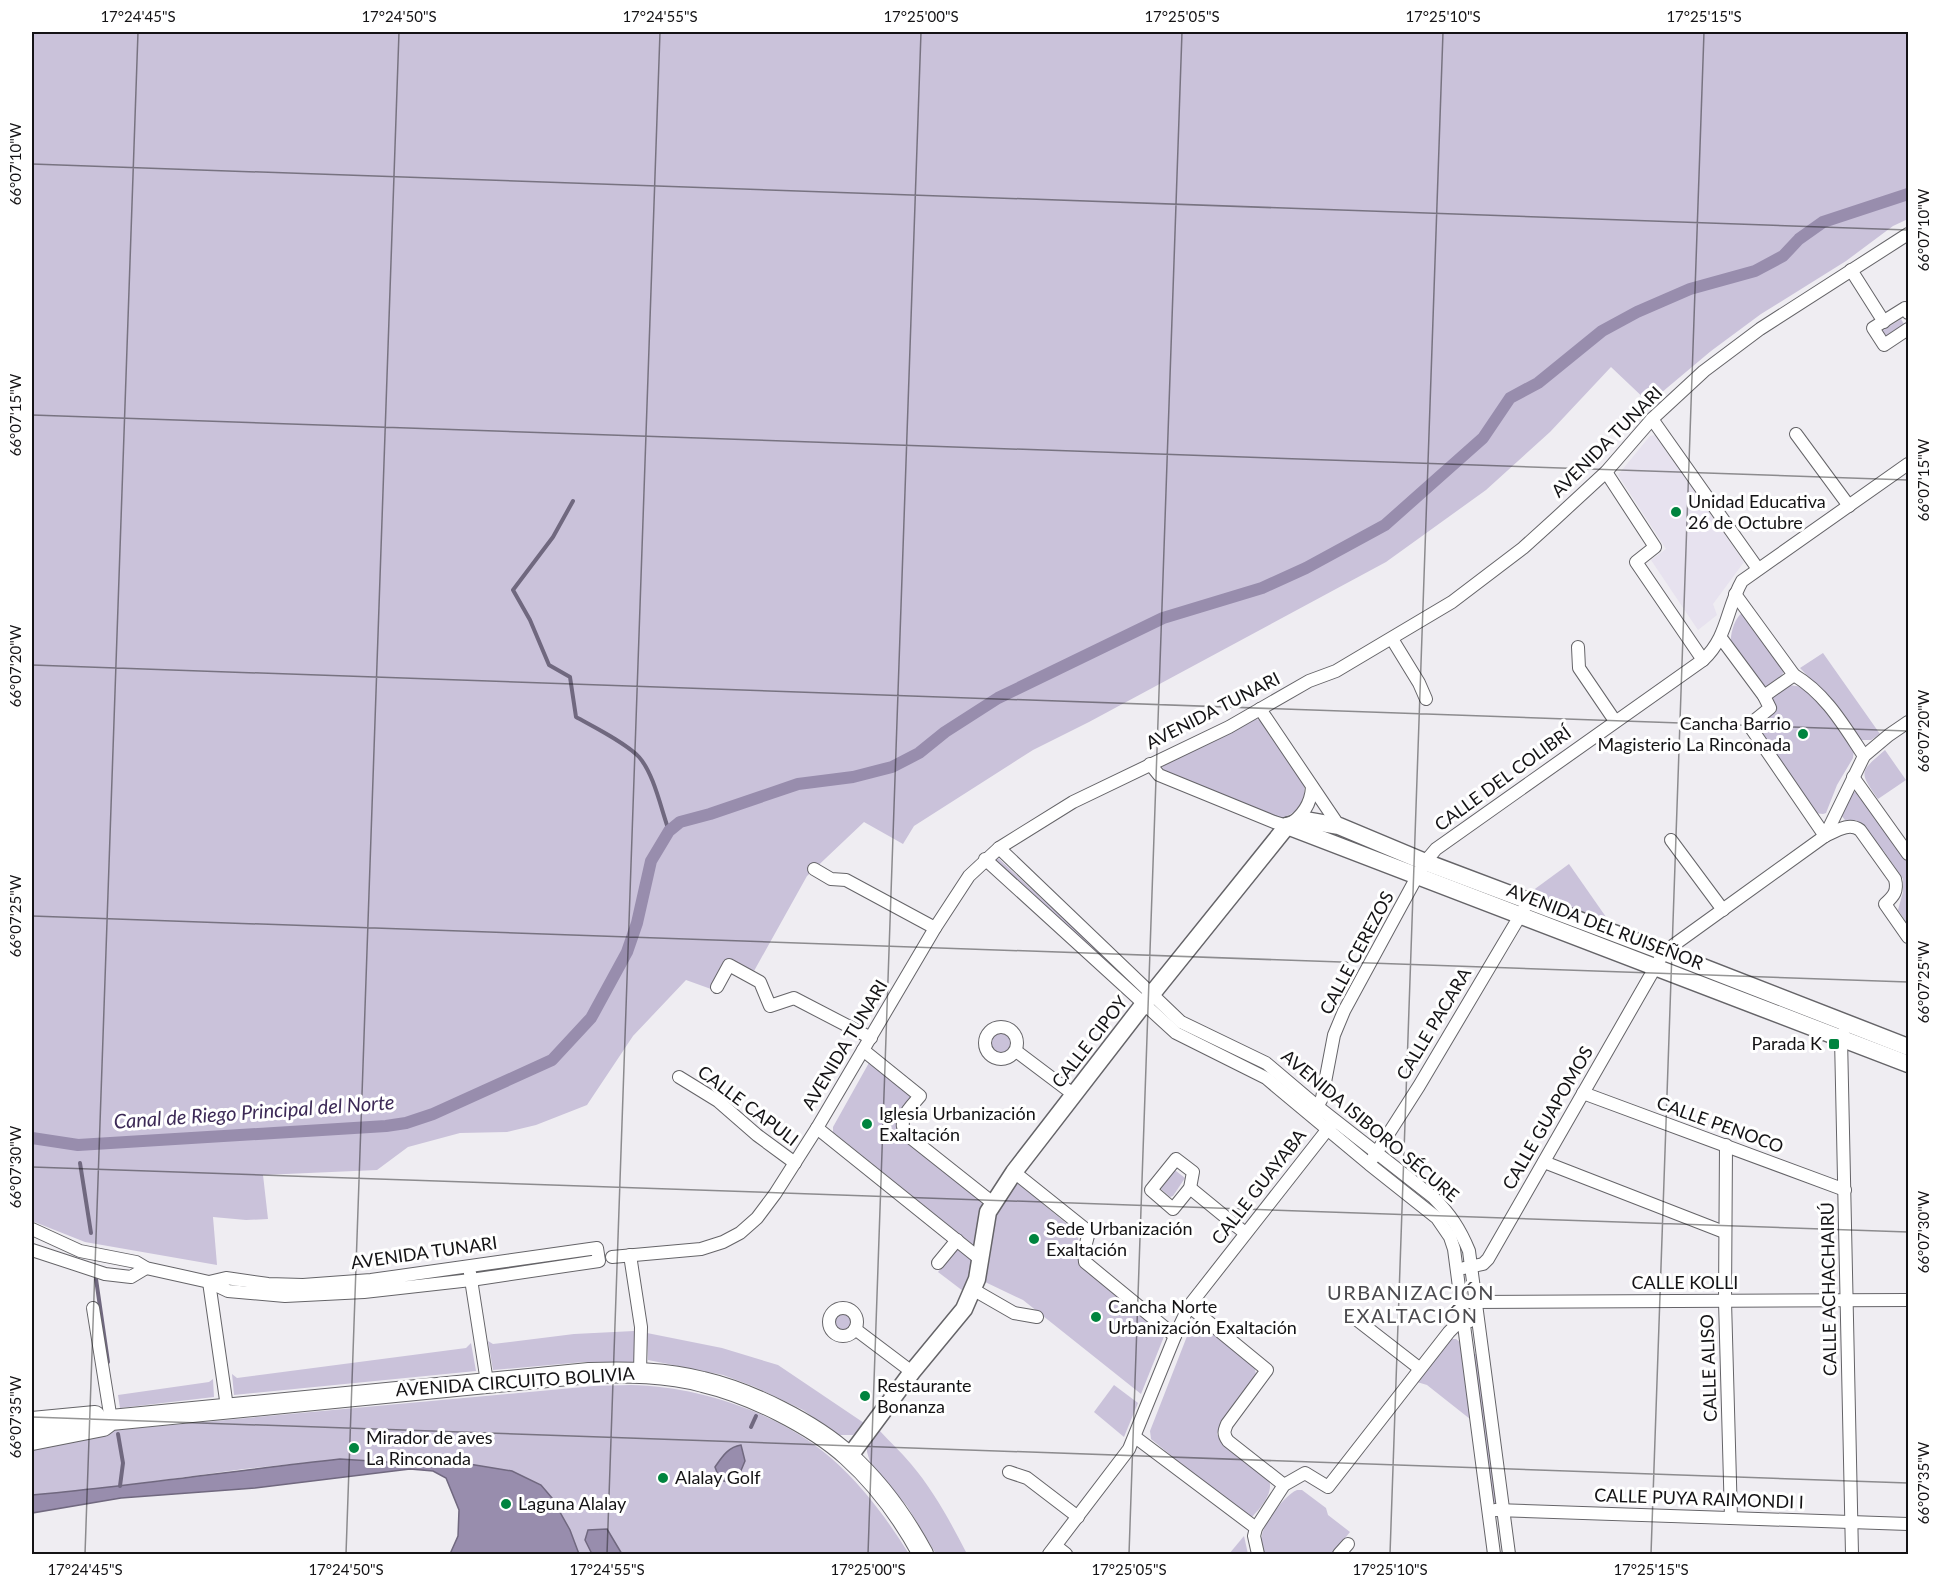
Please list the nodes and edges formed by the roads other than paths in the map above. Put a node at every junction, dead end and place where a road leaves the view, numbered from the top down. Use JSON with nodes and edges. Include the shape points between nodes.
{"nodes":[{"id":1,"x":1908,"y":234,"type":"edge"},
{"id":2,"x":1851,"y":270,"type":"junction"},
{"id":3,"x":1908,"y":313,"type":"edge"},
{"id":4,"x":1884,"y":322,"type":"junction"},
{"id":5,"x":1908,"y":329,"type":"edge"},
{"id":6,"x":1652,"y":419,"type":"junction"},
{"id":7,"x":1796,"y":434,"type":"dead end"},
{"id":8,"x":1908,"y":464,"type":"edge"},
{"id":9,"x":1606,"y":472,"type":"junction"},
{"id":10,"x":1849,"y":506,"type":"junction"},
{"id":11,"x":1758,"y":570,"type":"junction"},
{"id":12,"x":1735,"y":594,"type":"junction"},
{"id":13,"x":1721,"y":638,"type":"junction"},
{"id":14,"x":1392,"y":639,"type":"junction"},
{"id":15,"x":1578,"y":647,"type":"dead end"},
{"id":16,"x":1703,"y":660,"type":"junction"},
{"id":17,"x":1794,"y":675,"type":"junction"},
{"id":18,"x":1764,"y":696,"type":"junction"},
{"id":19,"x":1426,"y":699,"type":"dead end"},
{"id":20,"x":1260,"y":709,"type":"junction"},
{"id":21,"x":1615,"y":721,"type":"junction"},
{"id":22,"x":1908,"y":722,"type":"edge"},
{"id":23,"x":1864,"y":756,"type":"junction"},
{"id":24,"x":1150,"y":764,"type":"junction"},
{"id":25,"x":1853,"y":777,"type":"junction"},
{"id":26,"x":1312,"y":787,"type":"junction"},
{"id":27,"x":1287,"y":826,"type":"junction"},
{"id":28,"x":1339,"y":826,"type":"junction"},
{"id":29,"x":1825,"y":836,"type":"junction"},
{"id":30,"x":1671,"y":840,"type":"dead end"},
{"id":31,"x":999,"y":848,"type":"junction"},
{"id":32,"x":1908,"y":854,"type":"edge"},
{"id":33,"x":985,"y":860,"type":"junction"},
{"id":34,"x":814,"y":869,"type":"dead end"},
{"id":35,"x":1422,"y":869,"type":"junction"},
{"id":36,"x":1525,"y":909,"type":"junction"},
{"id":37,"x":1723,"y":910,"type":"junction"},
{"id":38,"x":935,"y":928,"type":"junction"},
{"id":39,"x":1908,"y":937,"type":"edge"},
{"id":40,"x":1659,"y":959,"type":"junction"},
{"id":41,"x":717,"y":987,"type":"dead end"},
{"id":42,"x":1148,"y":1000,"type":"junction"},
{"id":43,"x":1843,"y":1031,"type":"junction"},
{"id":44,"x":871,"y":1038,"type":"junction"},
{"id":45,"x":1908,"y":1047,"type":"edge"},
{"id":46,"x":863,"y":1050,"type":"junction"},
{"id":47,"x":1016,"y":1051,"type":"dead end"},
{"id":48,"x":1908,"y":1064,"type":"edge"},
{"id":49,"x":679,"y":1077,"type":"dead end"},
{"id":50,"x":1583,"y":1093,"type":"junction"},
{"id":51,"x":1073,"y":1094,"type":"junction"},
{"id":52,"x":1315,"y":1112,"type":"junction"},
{"id":53,"x":1331,"y":1125,"type":"junction"},
{"id":54,"x":817,"y":1128,"type":"junction"},
{"id":55,"x":1726,"y":1145,"type":"junction"},
{"id":56,"x":1377,"y":1152,"type":"junction"},
{"id":57,"x":1544,"y":1162,"type":"junction"},
{"id":58,"x":795,"y":1163,"type":"junction"},
{"id":59,"x":1369,"y":1164,"type":"junction"},
{"id":60,"x":1014,"y":1172,"type":"junction"},
{"id":61,"x":1190,"y":1188,"type":"dead end"},
{"id":62,"x":1845,"y":1190,"type":"junction"},
{"id":63,"x":993,"y":1203,"type":"junction"},
{"id":64,"x":32,"y":1229,"type":"edge"},
{"id":65,"x":1724,"y":1232,"type":"junction"},
{"id":66,"x":1245,"y":1233,"type":"junction"},
{"id":67,"x":957,"y":1240,"type":"junction"},
{"id":68,"x":32,"y":1250,"type":"edge"},
{"id":69,"x":630,"y":1255,"type":"junction"},
{"id":70,"x":612,"y":1257,"type":"dead end"},
{"id":71,"x":980,"y":1259,"type":"junction"},
{"id":72,"x":938,"y":1263,"type":"dead end"},
{"id":73,"x":469,"y":1265,"type":"junction"},
{"id":74,"x":1471,"y":1266,"type":"junction"},
{"id":75,"x":146,"y":1268,"type":"junction"},
{"id":76,"x":1457,"y":1269,"type":"junction"},
{"id":77,"x":471,"y":1280,"type":"junction"},
{"id":78,"x":209,"y":1282,"type":"junction"},
{"id":79,"x":974,"y":1290,"type":"junction"},
{"id":80,"x":1847,"y":1300,"type":"junction"},
{"id":81,"x":1908,"y":1300,"type":"edge"},
{"id":82,"x":1725,"y":1301,"type":"junction"},
{"id":83,"x":1462,"y":1302,"type":"junction"},
{"id":84,"x":1475,"y":1302,"type":"junction"},
{"id":85,"x":1189,"y":1306,"type":"junction"},
{"id":86,"x":93,"y":1308,"type":"dead end"},
{"id":87,"x":1352,"y":1316,"type":"dead end"},
{"id":88,"x":1037,"y":1317,"type":"dead end"},
{"id":89,"x":1471,"y":1321,"type":"junction"},
{"id":90,"x":855,"y":1329,"type":"dead end"},
{"id":91,"x":1175,"y":1336,"type":"junction"},
{"id":92,"x":1419,"y":1368,"type":"junction"},
{"id":93,"x":640,"y":1372,"type":"junction"},
{"id":94,"x":912,"y":1372,"type":"junction"},
{"id":95,"x":487,"y":1382,"type":"junction"},
{"id":96,"x":227,"y":1407,"type":"junction"},
{"id":97,"x":111,"y":1420,"type":"junction"},
{"id":98,"x":32,"y":1422,"type":"edge"},
{"id":99,"x":1135,"y":1437,"type":"junction"},
{"id":100,"x":32,"y":1440,"type":"edge"},
{"id":101,"x":849,"y":1457,"type":"junction"},
{"id":102,"x":1009,"y":1472,"type":"dead end"},
{"id":103,"x":1284,"y":1485,"type":"junction"},
{"id":104,"x":1502,"y":1509,"type":"junction"},
{"id":105,"x":1488,"y":1510,"type":"junction"},
{"id":106,"x":1078,"y":1517,"type":"junction"},
{"id":107,"x":1731,"y":1518,"type":"junction"},
{"id":108,"x":1851,"y":1523,"type":"junction"},
{"id":109,"x":1908,"y":1524,"type":"edge"},
{"id":110,"x":1256,"y":1528,"type":"junction"},
{"id":111,"x":1348,"y":1544,"type":"dead end"},
{"id":112,"x":1052,"y":1550,"type":"edge"},
{"id":113,"x":923,"y":1554,"type":"edge"},
{"id":114,"x":1066,"y":1554,"type":"edge"},
{"id":115,"x":1258,"y":1554,"type":"edge"},
{"id":116,"x":1340,"y":1554,"type":"edge"},
{"id":117,"x":1494,"y":1554,"type":"edge"},
{"id":118,"x":1509,"y":1554,"type":"edge"},
{"id":119,"x":1852,"y":1554,"type":"edge"}],
"edges":[{"from":1,"to":2,"type":"street","name":"AVENIDA TUNARI"},
{"from":2,"to":4,"type":"street"},
{"from":2,"to":6,"type":"street","name":"AVENIDA TUNARI","via":[[1704,371]]},
{"from":3,"to":4,"type":"street","via":[[1905,308]]},
{"from":4,"to":5,"type":"street","via":[[1873,328],[1884,345]]},
{"from":6,"to":9,"type":"street","name":"AVENIDA TUNARI"},
{"from":6,"to":11,"type":"street"},
{"from":7,"to":10,"type":"street"},
{"from":8,"to":10,"type":"street","name":"CALLE DEL COLIBRÍ"},
{"from":9,"to":14,"type":"street","name":"AVENIDA TUNARI","via":[[1523,548],[1452,602]]},
{"from":9,"to":16,"type":"street","via":[[1655,548],[1636,562]]},
{"from":10,"to":11,"type":"street","name":"CALLE DEL COLIBRÍ"},
{"from":11,"to":12,"type":"street","name":"CALLE DEL COLIBRÍ","via":[[1742,581]]},
{"from":12,"to":13,"type":"street","name":"CALLE DEL COLIBRÍ"},
{"from":12,"to":17,"type":"street"},
{"from":13,"to":16,"type":"street","name":"CALLE DEL COLIBRÍ"},
{"from":13,"to":18,"type":"street"},
{"from":14,"to":19,"type":"street"},
{"from":14,"to":20,"type":"street","name":"AVENIDA TUNARI"},
{"from":15,"to":21,"type":"street","via":[[1579,668]]},
{"from":16,"to":21,"type":"street","name":"CALLE DEL COLIBRÍ"},
{"from":17,"to":18,"type":"street"},
{"from":17,"to":23,"type":"street","via":[[1827,702]]},
{"from":18,"to":29,"type":"street","via":[[1770,708],[1749,725]]},
{"from":20,"to":24,"type":"street","name":"AVENIDA TUNARI"},
{"from":20,"to":26,"type":"street"},
{"from":21,"to":35,"type":"street","name":"CALLE DEL COLIBRÍ","via":[[1436,849]]},
{"from":22,"to":23,"type":"street"},
{"from":23,"to":25,"type":"street"},
{"from":24,"to":27,"type":"street","name":"AVENIDA DEL RUISEÑOR","via":[[1159,775]]},
{"from":24,"to":31,"type":"street","name":"AVENIDA TUNARI","via":[[1073,802]]},
{"from":25,"to":29,"type":"street"},
{"from":25,"to":32,"type":"street"},
{"from":26,"to":27,"type":"street","name":"CALLE CIPOY","via":[[1307,807]]},
{"from":26,"to":28,"type":"street"},
{"from":27,"to":28,"type":"main road","name":"AVENIDA DEL RUISEÑOR","via":[[1305,820]]},
{"from":27,"to":35,"type":"main road","name":"AVENIDA DEL RUISEÑOR"},
{"from":27,"to":42,"type":"main road","name":"CALLE CIPOY"},
{"from":28,"to":35,"type":"main road","name":"AVENIDA DEL RUISEÑOR"},
{"from":29,"to":37,"type":"street"},
{"from":29,"to":39,"type":"street","via":[[1847,827],[1860,830],[1895,879],[1896,892],[1885,904]]},
{"from":30,"to":37,"type":"street"},
{"from":31,"to":33,"type":"street","name":"AVENIDA TUNARI"},
{"from":31,"to":42,"type":"street","name":"AVENIDA ISIBORO SÉCURE"},
{"from":33,"to":38,"type":"street","name":"AVENIDA TUNARI","via":[[969,876]]},
{"from":33,"to":42,"type":"street","name":"AVENIDA ISIBORO SÉCURE"},
{"from":34,"to":38,"type":"street","via":[[831,879],[846,880]]},
{"from":35,"to":36,"type":"main road","name":"AVENIDA DEL RUISEÑOR"},
{"from":35,"to":52,"type":"street","name":"CALLE CEREZOS","via":[[1344,1011]]},
{"from":36,"to":40,"type":"main road","name":"AVENIDA DEL RUISEÑOR"},
{"from":36,"to":56,"type":"street","name":"CALLE PACARA"},
{"from":37,"to":40,"type":"street"},
{"from":38,"to":44,"type":"street","name":"AVENIDA TUNARI"},
{"from":40,"to":43,"type":"main road","name":"AVENIDA DEL RUISEÑOR"},
{"from":40,"to":50,"type":"street","name":"CALLE GUAPOMOS"},
{"from":41,"to":44,"type":"street","via":[[729,964],[760,982],[770,1006],[794,998]]},
{"from":42,"to":51,"type":"main road","name":"CALLE CIPOY"},
{"from":42,"to":52,"type":"street","name":"AVENIDA ISIBORO SÉCURE","via":[[1181,1022],[1266,1062]]},
{"from":43,"to":45,"type":"main road","name":"AVENIDA DEL RUISEÑOR"},
{"from":43,"to":48,"type":"main road","name":"AVENIDA DEL RUISEÑOR"},
{"from":43,"to":62,"type":"street","name":"CALLE ACHACHAIRÚ"},
{"from":44,"to":46,"type":"street","name":"AVENIDA TUNARI"},
{"from":46,"to":54,"type":"street","name":"AVENIDA TUNARI"},
{"from":46,"to":63,"type":"street","via":[[920,1096],[903,1118],[906,1134]]},
{"from":47,"to":51,"type":"street"},
{"from":49,"to":58,"type":"street","name":"CALLE CAPULI","via":[[718,1101]]},
{"from":50,"to":55,"type":"street","name":"CALLE PENOCO"},
{"from":50,"to":57,"type":"street","name":"CALLE GUAPOMOS"},
{"from":51,"to":60,"type":"main road","name":"CALLE CIPOY"},
{"from":52,"to":53,"type":"street","name":"AVENIDA ISIBORO SÉCURE"},
{"from":53,"to":56,"type":"street","name":"AVENIDA ISIBORO SÉCURE"},
{"from":53,"to":59,"type":"street","name":"AVENIDA ISIBORO SÉCURE"},
{"from":53,"to":66,"type":"street","name":"CALLE GUAYABA"},
{"from":54,"to":58,"type":"street","name":"AVENIDA TUNARI"},
{"from":54,"to":67,"type":"street"},
{"from":55,"to":62,"type":"street","name":"CALLE PENOCO"},
{"from":55,"to":65,"type":"street","name":"CALLE ALISO"},
{"from":56,"to":59,"type":"street","name":"CALLE PACARA"},
{"from":56,"to":74,"type":"street","name":"AVENIDA ISIBORO SÉCURE","via":[[1450,1214],[1461,1230]]},
{"from":57,"to":65,"type":"street"},
{"from":57,"to":74,"type":"street","name":"CALLE GUAPOMOS","via":[[1488,1259]]},
{"from":58,"to":69,"type":"street","name":"AVENIDA TUNARI","via":[[757,1218],[740,1233],[701,1249]]},
{"from":59,"to":76,"type":"street","name":"AVENIDA ISIBORO SÉCURE","via":[[1437,1218],[1450,1237]]},
{"from":60,"to":63,"type":"main road","name":"CALLE CIPOY"},
{"from":60,"to":91,"type":"street","via":[[1089,1232],[1085,1262]]},
{"from":61,"to":66,"type":"street"},
{"from":62,"to":80,"type":"street","name":"CALLE ACHACHAIRÚ"},
{"from":63,"to":71,"type":"main road","name":"CALLE CIPOY","via":[[986,1219]]},
{"from":64,"to":75,"type":"street","name":"AVENIDA TUNARI","via":[[80,1251],[136,1262]]},
{"from":65,"to":82,"type":"street","name":"CALLE ALISO"},
{"from":66,"to":85,"type":"street","name":"CALLE GUAYABA"},
{"from":67,"to":71,"type":"street"},
{"from":67,"to":72,"type":"street"},
{"from":68,"to":75,"type":"street","name":"AVENIDA TUNARI","via":[[105,1274],[131,1276]]},
{"from":69,"to":70,"type":"street","name":"AVENIDA TUNARI"},
{"from":69,"to":93,"type":"street","via":[[641,1327]]},
{"from":71,"to":79,"type":"main road","name":"CALLE CIPOY"},
{"from":73,"to":77,"type":"street"},
{"from":73,"to":77,"type":"street","name":"AVENIDA TUNARI","via":[[597,1248],[599,1261]]},
{"from":73,"to":78,"type":"street","name":"AVENIDA TUNARI","via":[[371,1280],[303,1285],[226,1278]]},
{"from":74,"to":76,"type":"street","name":"CALLE GUAPOMOS"},
{"from":74,"to":84,"type":"street","name":"AVENIDA ISIBORO SÉCURE"},
{"from":75,"to":78,"type":"street","name":"AVENIDA TUNARI"},
{"from":76,"to":83,"type":"street","name":"AVENIDA ISIBORO SÉCURE"},
{"from":77,"to":78,"type":"street","name":"AVENIDA TUNARI","via":[[285,1296],[228,1291]]},
{"from":77,"to":95,"type":"street"},
{"from":78,"to":96,"type":"street"},
{"from":79,"to":88,"type":"street","via":[[1014,1313]]},
{"from":79,"to":94,"type":"main road","name":"CALLE CIPOY","via":[[964,1309]]},
{"from":80,"to":81,"type":"street","name":"CALLE KOLLI"},
{"from":80,"to":82,"type":"street","name":"CALLE KOLLI"},
{"from":80,"to":108,"type":"street","name":"CALLE ACHACHAIRÚ"},
{"from":82,"to":84,"type":"street","name":"CALLE KOLLI"},
{"from":82,"to":107,"type":"street","name":"CALLE ALISO"},
{"from":83,"to":84,"type":"street","name":"CALLE KOLLI"},
{"from":83,"to":89,"type":"street","name":"AVENIDA ISIBORO SÉCURE"},
{"from":84,"to":89,"type":"street","name":"AVENIDA ISIBORO SÉCURE"},
{"from":85,"to":91,"type":"street","name":"CALLE GUAYABA"},
{"from":85,"to":103,"type":"street","via":[[1267,1370],[1227,1424],[1224,1436]]},
{"from":86,"to":97,"type":"street"},
{"from":87,"to":92,"type":"street"},
{"from":89,"to":92,"type":"street","via":[[1455,1326]]},
{"from":89,"to":104,"type":"street","name":"AVENIDA ISIBORO SÉCURE"},
{"from":89,"to":105,"type":"street","name":"AVENIDA ISIBORO SÉCURE"},
{"from":90,"to":94,"type":"street"},
{"from":91,"to":99,"type":"street","name":"CALLE GUAYABA"},
{"from":92,"to":103,"type":"street","via":[[1328,1487],[1305,1473]]},
{"from":93,"to":95,"type":"main road","name":"AVENIDA CIRCUITO BOLIVIA"},
{"from":93,"to":101,"type":"main road","name":"AVENIDA CIRCUITO BOLIVIA","via":[[703,1382],[765,1404],[796,1420]]},
{"from":94,"to":101,"type":"main road","name":"CALLE CIPOY"},
{"from":95,"to":96,"type":"main road","name":"AVENIDA CIRCUITO BOLIVIA"},
{"from":96,"to":97,"type":"main road","name":"AVENIDA CIRCUITO BOLIVIA"},
{"from":97,"to":98,"type":"main road","name":"AVENIDA CIRCUITO BOLIVIA","via":[[103,1414]]},
{"from":97,"to":100,"type":"main road","name":"AVENIDA CIRCUITO BOLIVIA","via":[[104,1426]]},
{"from":99,"to":106,"type":"street","name":"CALLE GUAYABA"},
{"from":99,"to":110,"type":"street"},
{"from":101,"to":113,"type":"main road","name":"AVENIDA CIRCUITO BOLIVIA","via":[[882,1493]]},
{"from":102,"to":106,"type":"street","via":[[1027,1478]]},
{"from":103,"to":110,"type":"street"},
{"from":104,"to":105,"type":"street","name":"CALLE PUYA RAIMONDI I"},
{"from":104,"to":107,"type":"street","name":"CALLE PUYA RAIMONDI I"},
{"from":104,"to":118,"type":"street","name":"AVENIDA ISIBORO SÉCURE"},
{"from":105,"to":117,"type":"street","name":"AVENIDA ISIBORO SÉCURE"},
{"from":106,"to":112,"type":"street","name":"CALLE GUAYABA"},
{"from":107,"to":108,"type":"street","name":"CALLE PUYA RAIMONDI I"},
{"from":108,"to":109,"type":"street","name":"CALLE PUYA RAIMONDI I"},
{"from":108,"to":119,"type":"street","name":"CALLE ACHACHAIRÚ"},
{"from":110,"to":115,"type":"street"},
{"from":111,"to":116,"type":"street"},
{"from":112,"to":114,"type":"street"}]}
